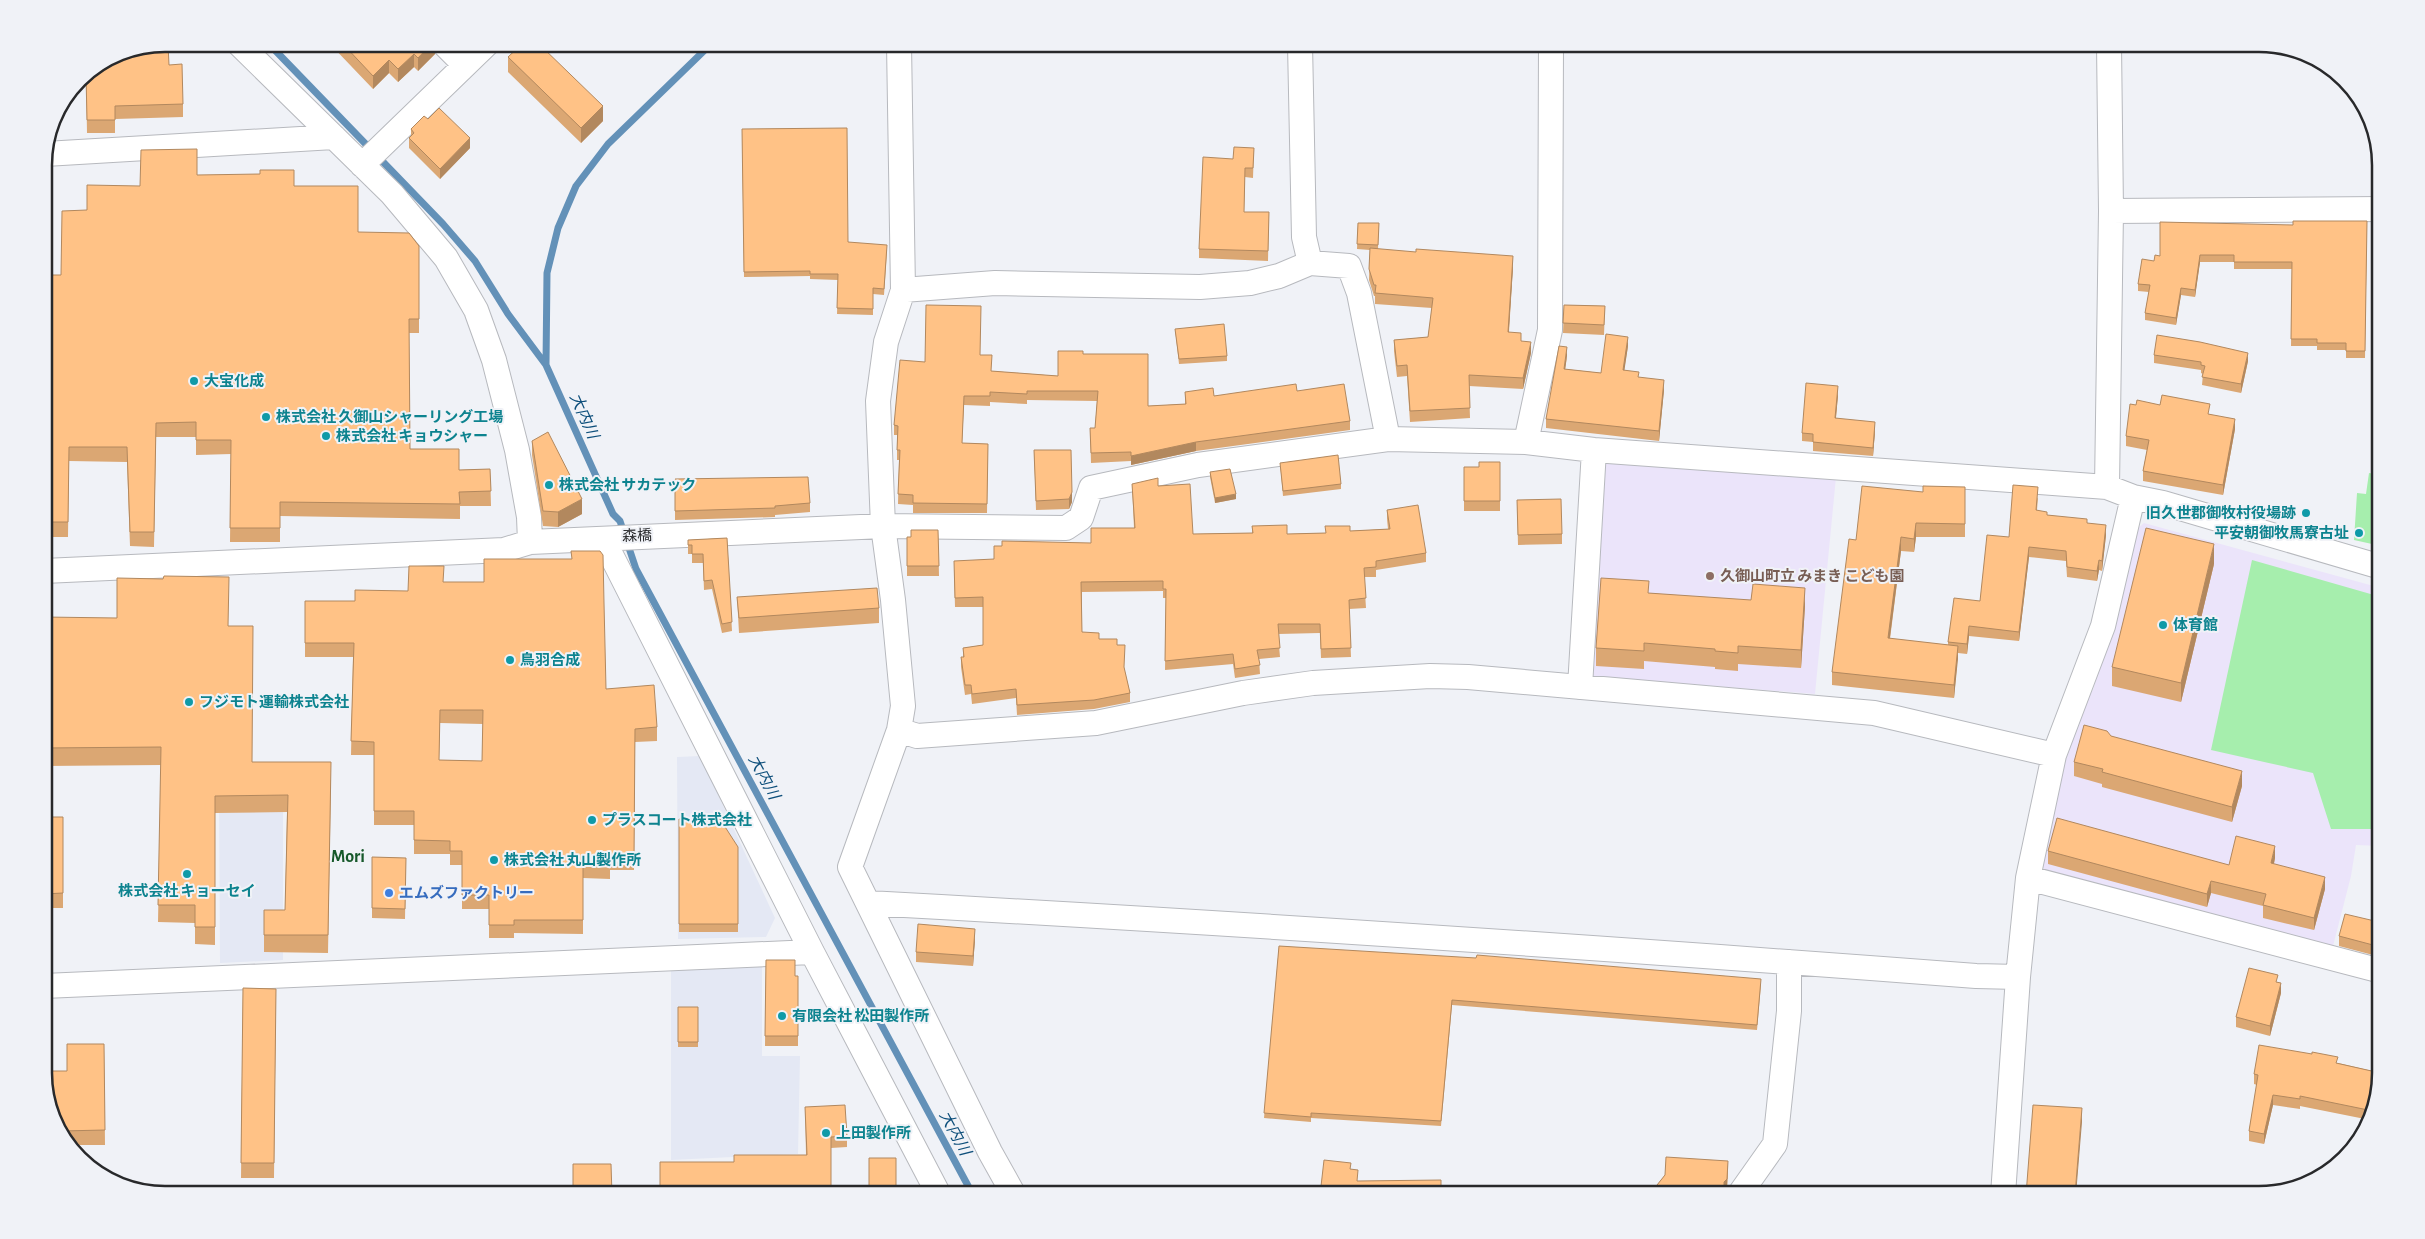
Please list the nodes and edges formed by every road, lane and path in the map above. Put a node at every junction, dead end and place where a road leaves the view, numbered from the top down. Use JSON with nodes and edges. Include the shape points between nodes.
{"nodes":[{"id":1,"x":248,"y":53,"type":"edge"},
{"id":2,"x":453,"y":53,"type":"edge"},
{"id":3,"x":478,"y":53,"type":"edge"},
{"id":4,"x":899,"y":53,"type":"edge"},
{"id":5,"x":1300,"y":53,"type":"edge"},
{"id":6,"x":1551,"y":53,"type":"edge"},
{"id":7,"x":2110,"y":53,"type":"edge"},
{"id":8,"x":465,"y":65,"type":"junction"},
{"id":9,"x":334,"y":137,"type":"junction"},
{"id":10,"x":53,"y":154,"type":"edge"},
{"id":11,"x":362,"y":165,"type":"junction"},
{"id":12,"x":2372,"y":208,"type":"edge"},
{"id":13,"x":2111,"y":211,"type":"junction"},
{"id":14,"x":1310,"y":263,"type":"junction"},
{"id":15,"x":903,"y":290,"type":"junction"},
{"id":16,"x":1388,"y":439,"type":"junction"},
{"id":17,"x":1526,"y":442,"type":"junction"},
{"id":18,"x":1594,"y":450,"type":"junction"},
{"id":19,"x":2106,"y":487,"type":"junction"},
{"id":20,"x":2133,"y":497,"type":"junction"},
{"id":21,"x":883,"y":526,"type":"junction"},
{"id":22,"x":608,"y":538,"type":"junction"},
{"id":23,"x":530,"y":542,"type":"junction"},
{"id":24,"x":2372,"y":563,"type":"edge"},
{"id":25,"x":53,"y":571,"type":"edge"},
{"id":26,"x":1580,"y":687,"type":"junction"},
{"id":27,"x":899,"y":730,"type":"junction"},
{"id":28,"x":2054,"y":755,"type":"junction"},
{"id":29,"x":2028,"y":878,"type":"junction"},
{"id":30,"x":868,"y":903,"type":"junction"},
{"id":31,"x":812,"y":952,"type":"junction"},
{"id":32,"x":1789,"y":962,"type":"junction"},
{"id":33,"x":2372,"y":969,"type":"edge"},
{"id":34,"x":2018,"y":977,"type":"junction"},
{"id":35,"x":53,"y":986,"type":"edge"},
{"id":36,"x":934,"y":1186,"type":"edge"},
{"id":37,"x":1009,"y":1186,"type":"edge"},
{"id":38,"x":1745,"y":1186,"type":"edge"},
{"id":39,"x":2004,"y":1186,"type":"edge"}],
"edges":[{"from":1,"to":9,"type":"street"},
{"from":2,"to":8,"type":"street"},
{"from":3,"to":8,"type":"street"},
{"from":4,"to":15,"type":"street"},
{"from":5,"to":14,"type":"street","via":[[1304,237]]},
{"from":6,"to":17,"type":"street","via":[[1550,330]]},
{"from":7,"to":13,"type":"street"},
{"from":8,"to":11,"type":"street"},
{"from":9,"to":10,"type":"street"},
{"from":9,"to":11,"type":"street"},
{"from":11,"to":23,"type":"street","via":[[392,194],[446,258],[476,310],[494,360],[517,450],[529,517]]},
{"from":12,"to":13,"type":"street"},
{"from":13,"to":19,"type":"street"},
{"from":14,"to":15,"type":"street","via":[[1279,276],[1250,283],[1200,287],[994,283]]},
{"from":14,"to":16,"type":"street","via":[[1349,266],[1359,293]]},
{"from":15,"to":21,"type":"street","via":[[886,342],[878,400]]},
{"from":16,"to":17,"type":"street"},
{"from":16,"to":21,"type":"street","name":"森橋","via":[[1198,465],[1091,488],[1081,518],[1066,528]]},
{"from":17,"to":18,"type":"street"},
{"from":18,"to":19,"type":"street"},
{"from":18,"to":26,"type":"street"},
{"from":19,"to":20,"type":"street"},
{"from":20,"to":24,"type":"street"},
{"from":20,"to":28,"type":"street","via":[[2103,626]]},
{"from":21,"to":22,"type":"street","name":"森橋"},
{"from":21,"to":27,"type":"street","via":[[903,706]]},
{"from":22,"to":23,"type":"street","name":"森橋"},
{"from":22,"to":31,"type":"street"},
{"from":23,"to":25,"type":"street","name":"森橋","via":[[504,550]]},
{"from":26,"to":27,"type":"street","via":[[1430,676],[1332,682],[1243,693],[1096,723],[917,736]]},
{"from":26,"to":28,"type":"street","via":[[1874,712]]},
{"from":27,"to":30,"type":"street","via":[[850,867]]},
{"from":28,"to":29,"type":"street"},
{"from":29,"to":33,"type":"street"},
{"from":29,"to":34,"type":"street"},
{"from":30,"to":32,"type":"street","via":[[1289,927]]},
{"from":30,"to":37,"type":"street"},
{"from":31,"to":35,"type":"street"},
{"from":31,"to":36,"type":"street"},
{"from":32,"to":34,"type":"street"},
{"from":32,"to":38,"type":"street","via":[[1788,1011],[1775,1144]]},
{"from":34,"to":39,"type":"street"}]}
